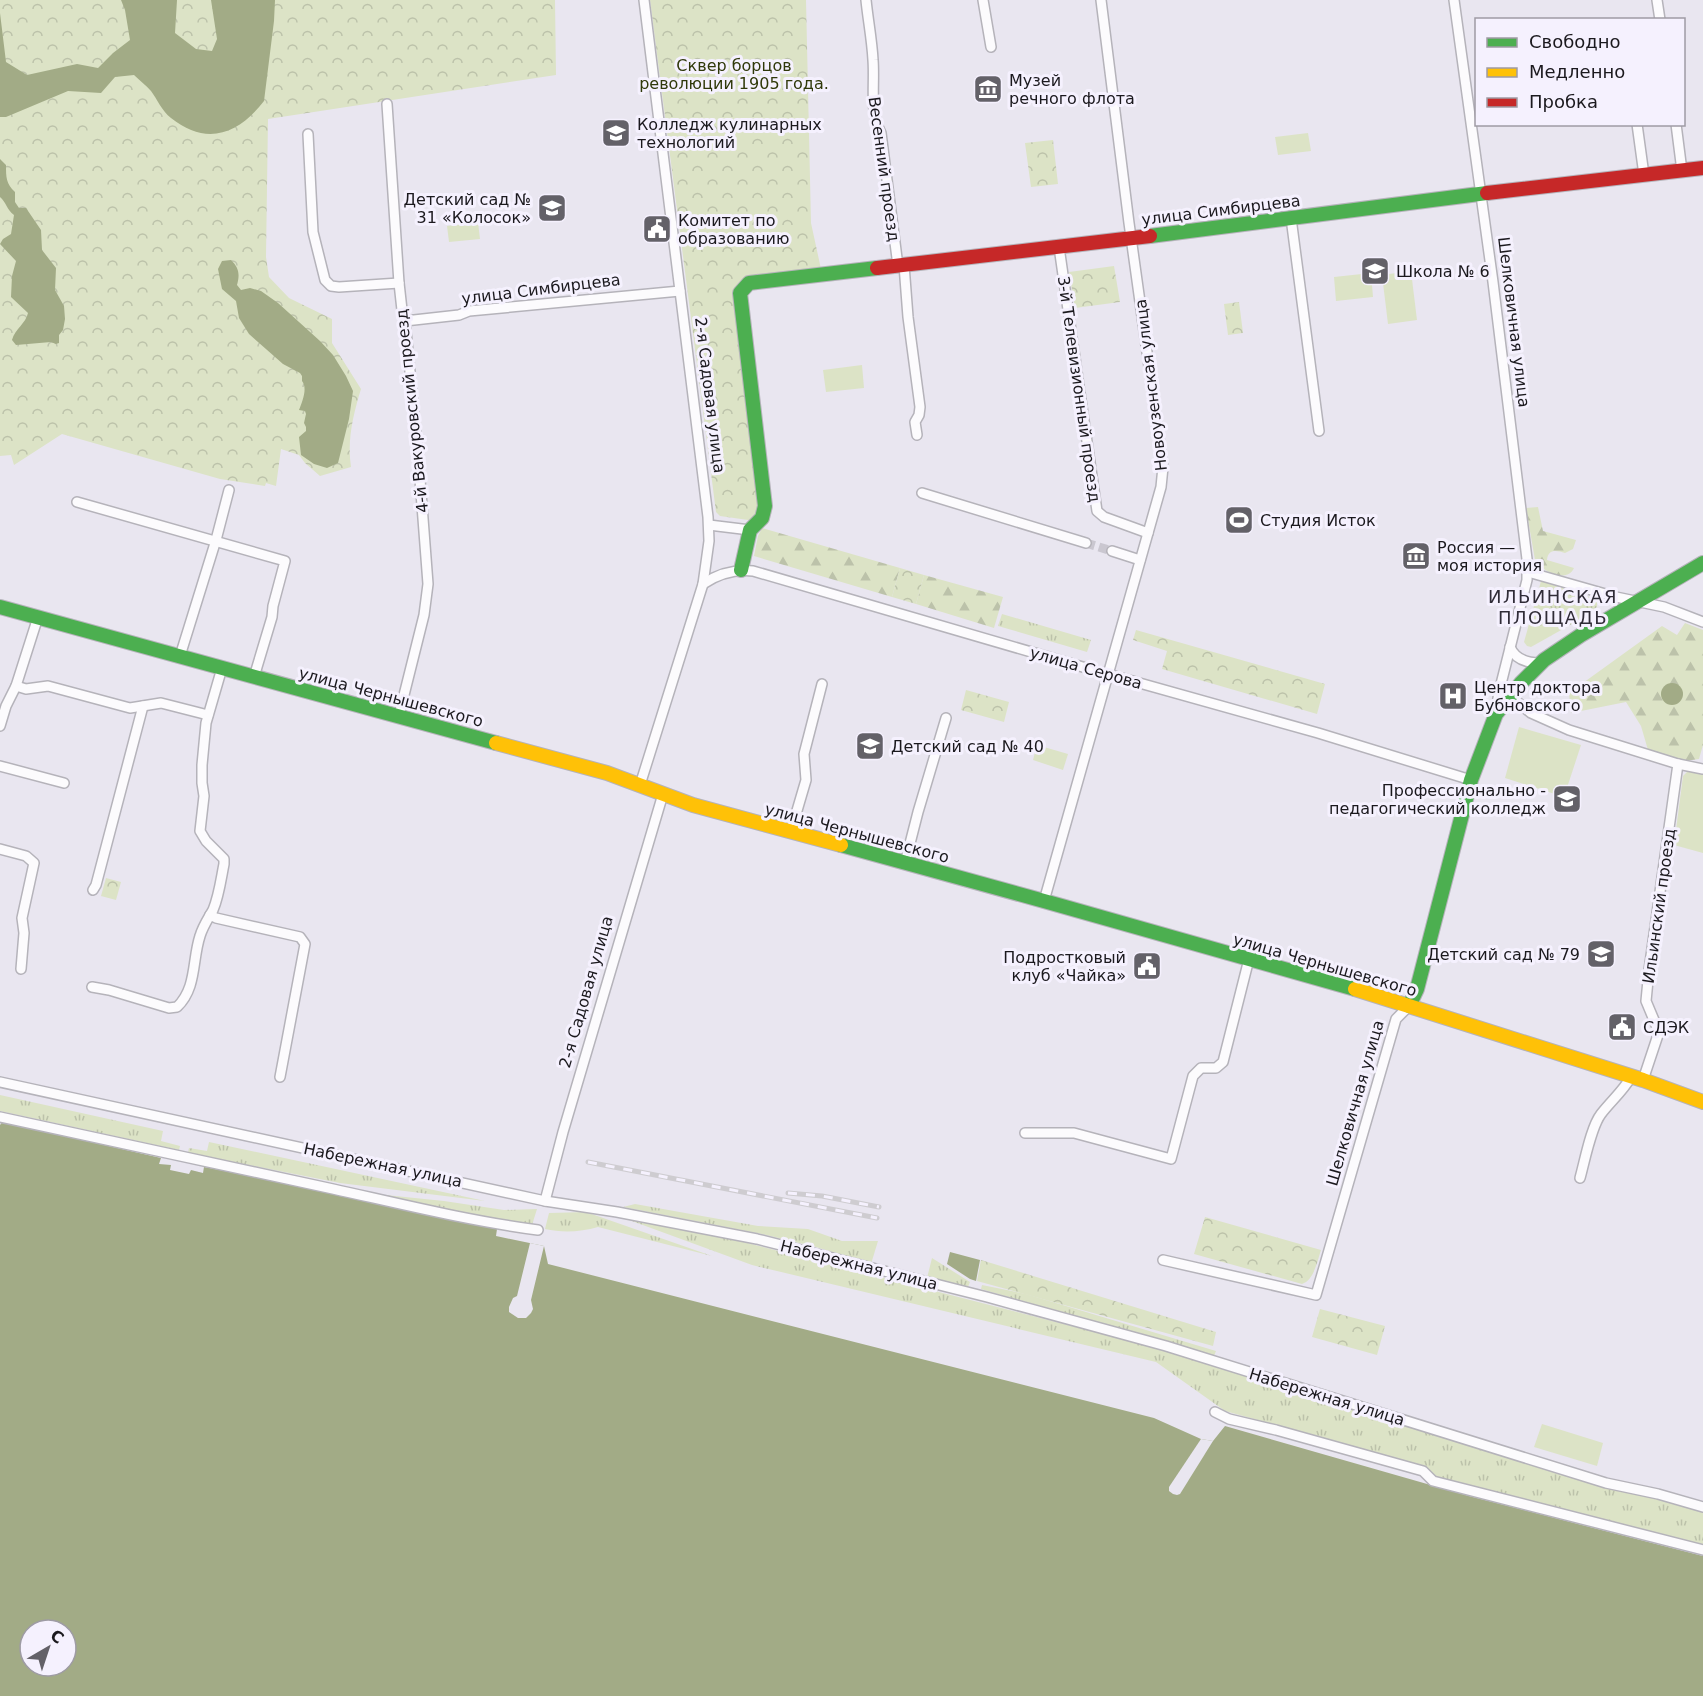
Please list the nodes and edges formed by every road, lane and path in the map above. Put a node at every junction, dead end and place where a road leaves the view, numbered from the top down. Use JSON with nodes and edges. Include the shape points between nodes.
{"nodes":[{"id":1,"x":644,"y":0,"type":"edge"},
{"id":2,"x":866,"y":0,"type":"edge"},
{"id":3,"x":983,"y":0,"type":"edge"},
{"id":4,"x":1101,"y":0,"type":"edge"},
{"id":5,"x":1454,"y":0,"type":"edge"},
{"id":6,"x":1657,"y":0,"type":"edge"},
{"id":7,"x":1660,"y":18,"type":"edge"},
{"id":8,"x":991,"y":47,"type":"dead end"},
{"id":9,"x":387,"y":104,"type":"dead end"},
{"id":10,"x":1638,"y":126,"type":"edge"},
{"id":11,"x":1676,"y":126,"type":"edge"},
{"id":12,"x":308,"y":134,"type":"dead end"},
{"id":13,"x":1703,"y":168,"type":"edge"},
{"id":14,"x":1682,"y":171,"type":"junction"},
{"id":15,"x":1644,"y":175,"type":"junction"},
{"id":16,"x":1481,"y":194,"type":"junction"},
{"id":17,"x":1291,"y":218,"type":"junction"},
{"id":18,"x":1132,"y":238,"type":"junction"},
{"id":19,"x":1059,"y":247,"type":"junction"},
{"id":20,"x":901,"y":265,"type":"junction"},
{"id":21,"x":399,"y":283,"type":"junction"},
{"id":22,"x":680,"y":291,"type":"junction"},
{"id":23,"x":405,"y":321,"type":"junction"},
{"id":24,"x":1319,"y":431,"type":"dead end"},
{"id":25,"x":917,"y":435,"type":"dead end"},
{"id":26,"x":229,"y":490,"type":"dead end"},
{"id":27,"x":922,"y":493,"type":"dead end"},
{"id":28,"x":78,"y":502,"type":"dead end"},
{"id":29,"x":709,"y":525,"type":"junction"},
{"id":30,"x":750,"y":530,"type":"junction"},
{"id":31,"x":1148,"y":533,"type":"junction"},
{"id":32,"x":216,"y":540,"type":"junction"},
{"id":33,"x":1086,"y":543,"type":"tunnel mouth"},
{"id":34,"x":1112,"y":551,"type":"tunnel mouth"},
{"id":35,"x":1140,"y":560,"type":"junction"},
{"id":36,"x":1703,"y":563,"type":"edge"},
{"id":37,"x":741,"y":570,"type":"junction"},
{"id":38,"x":1528,"y":572,"type":"junction"},
{"id":39,"x":703,"y":584,"type":"junction"},
{"id":40,"x":1638,"y":602,"type":"junction"},
{"id":41,"x":0,"y":607,"type":"edge"},
{"id":42,"x":38,"y":617,"type":"junction"},
{"id":43,"x":1703,"y":622,"type":"edge"},
{"id":44,"x":1510,"y":647,"type":"junction"},
{"id":45,"x":180,"y":656,"type":"junction"},
{"id":46,"x":1540,"y":663,"type":"junction"},
{"id":47,"x":222,"y":668,"type":"junction"},
{"id":48,"x":1107,"y":674,"type":"junction"},
{"id":49,"x":254,"y":677,"type":"junction"},
{"id":50,"x":822,"y":684,"type":"dead end"},
{"id":51,"x":10,"y":691,"type":"junction"},
{"id":52,"x":1510,"y":696,"type":"junction"},
{"id":53,"x":143,"y":706,"type":"junction"},
{"id":54,"x":1496,"y":714,"type":"junction"},
{"id":55,"x":208,"y":715,"type":"junction"},
{"id":56,"x":399,"y":715,"type":"junction"},
{"id":57,"x":946,"y":717,"type":"dead end"},
{"id":58,"x":0,"y":726,"type":"edge"},
{"id":59,"x":1678,"y":764,"type":"junction"},
{"id":60,"x":0,"y":766,"type":"edge"},
{"id":61,"x":1703,"y":769,"type":"edge"},
{"id":62,"x":1471,"y":780,"type":"junction"},
{"id":63,"x":64,"y":783,"type":"dead end"},
{"id":64,"x":640,"y":785,"type":"junction"},
{"id":65,"x":663,"y":794,"type":"junction"},
{"id":66,"x":791,"y":831,"type":"junction"},
{"id":67,"x":0,"y":849,"type":"edge"},
{"id":68,"x":905,"y":863,"type":"junction"},
{"id":69,"x":93,"y":890,"type":"dead end"},
{"id":70,"x":1044,"y":901,"type":"junction"},
{"id":71,"x":210,"y":915,"type":"junction"},
{"id":72,"x":1249,"y":959,"type":"junction"},
{"id":73,"x":21,"y":969,"type":"dead end"},
{"id":74,"x":92,"y":987,"type":"dead end"},
{"id":75,"x":1409,"y":1006,"type":"junction"},
{"id":76,"x":280,"y":1077,"type":"dead end"},
{"id":77,"x":1637,"y":1078,"type":"junction"},
{"id":78,"x":0,"y":1082,"type":"edge"},
{"id":79,"x":1703,"y":1102,"type":"edge"},
{"id":80,"x":0,"y":1117,"type":"edge"},
{"id":81,"x":1026,"y":1133,"type":"dead end"},
{"id":82,"x":1580,"y":1178,"type":"dead end"},
{"id":83,"x":545,"y":1201,"type":"junction"},
{"id":84,"x":538,"y":1230,"type":"dead end"},
{"id":85,"x":1163,"y":1260,"type":"dead end"},
{"id":86,"x":1215,"y":1412,"type":"dead end"},
{"id":87,"x":1703,"y":1507,"type":"edge"},
{"id":88,"x":1703,"y":1550,"type":"edge"}],
"edges":[{"from":1,"to":22,"type":"street","name":"2-я Садовая улица"},
{"from":2,"to":20,"type":"street","name":"Весенний проезд","via":[[876,125],[881,134]]},
{"from":3,"to":8,"type":"street"},
{"from":4,"to":18,"type":"street","name":"Новоузенская улица"},
{"from":5,"to":16,"type":"street","name":"Шелковичная улица"},
{"from":6,"to":7,"type":"street"},
{"from":9,"to":21,"type":"street","name":"4-й Вакуровский проезд"},
{"from":10,"to":15,"type":"street"},
{"from":11,"to":14,"type":"street"},
{"from":12,"to":21,"type":"street","via":[[313,232],[325,280],[339,287]]},
{"from":13,"to":14,"type":"street","name":"улица Симбирцева"},
{"from":14,"to":15,"type":"street","name":"улица Симбирцева"},
{"from":15,"to":16,"type":"street","name":"улица Симбирцева"},
{"from":16,"to":17,"type":"street","name":"улица Симбирцева"},
{"from":16,"to":38,"type":"street","name":"Шелковичная улица"},
{"from":17,"to":18,"type":"street","name":"улица Симбирцева"},
{"from":17,"to":24,"type":"street"},
{"from":18,"to":19,"type":"street","name":"улица Симбирцева"},
{"from":18,"to":31,"type":"street","name":"Новоузенская улица","via":[[1163,467]]},
{"from":19,"to":20,"type":"street","name":"улица Симбирцева"},
{"from":19,"to":31,"type":"street","name":"3-й Телевизионный проезд","via":[[1097,512]]},
{"from":20,"to":25,"type":"street","name":"Весенний проезд","via":[[920,407],[915,422]]},
{"from":20,"to":30,"type":"street","name":"улица Симбирцева","via":[[771,280],[749,284],[740,293],[765,506],[762,518]]},
{"from":21,"to":23,"type":"street","name":"4-й Вакуровский проезд"},
{"from":22,"to":23,"type":"street","name":"улица Симбирцева","via":[[469,311]]},
{"from":22,"to":29,"type":"street","name":"2-я Садовая улица"},
{"from":23,"to":56,"type":"street","name":"4-й Вакуровский проезд","via":[[428,584]]},
{"from":26,"to":32,"type":"street"},
{"from":27,"to":33,"type":"street"},
{"from":28,"to":32,"type":"street"},
{"from":29,"to":30,"type":"street"},
{"from":29,"to":39,"type":"street","name":"2-я Садовая улица"},
{"from":30,"to":37,"type":"street"},
{"from":31,"to":35,"type":"street","name":"Новоузенская улица"},
{"from":32,"to":45,"type":"street"},
{"from":32,"to":49,"type":"street","via":[[285,561]]},
{"from":34,"to":35,"type":"street"},
{"from":35,"to":48,"type":"street","name":"Новоузенская улица"},
{"from":36,"to":40,"type":"street"},
{"from":37,"to":39,"type":"street","name":"улица Серова","via":[[713,577]]},
{"from":37,"to":48,"type":"street","name":"улица Серова"},
{"from":38,"to":40,"type":"street"},
{"from":38,"to":44,"type":"street","name":"Шелковичная улица"},
{"from":39,"to":64,"type":"street","name":"2-я Садовая улица"},
{"from":40,"to":43,"type":"street"},
{"from":40,"to":46,"type":"street"},
{"from":41,"to":42,"type":"street","name":"улица Чернышевского"},
{"from":42,"to":45,"type":"street","name":"улица Чернышевского"},
{"from":42,"to":51,"type":"street"},
{"from":44,"to":46,"type":"street","via":[[1519,658]]},
{"from":44,"to":54,"type":"street","name":"Шелковичная улица"},
{"from":45,"to":47,"type":"street","name":"улица Чернышевского"},
{"from":46,"to":52,"type":"street"},
{"from":47,"to":49,"type":"street","name":"улица Чернышевского"},
{"from":47,"to":55,"type":"street"},
{"from":48,"to":62,"type":"street","name":"улица Серова"},
{"from":48,"to":70,"type":"street","name":"Новоузенская улица"},
{"from":49,"to":56,"type":"street","name":"улица Чернышевского"},
{"from":50,"to":66,"type":"street","via":[[804,754],[806,780]]},
{"from":51,"to":53,"type":"street","via":[[48,686],[130,708]]},
{"from":51,"to":58,"type":"street"},
{"from":52,"to":54,"type":"street"},
{"from":52,"to":59,"type":"street","via":[[1531,712],[1569,730]]},
{"from":53,"to":55,"type":"street","via":[[161,703]]},
{"from":53,"to":69,"type":"street"},
{"from":54,"to":62,"type":"street","name":"Шелковичная улица"},
{"from":55,"to":71,"type":"street","via":[[200,831],[224,859]]},
{"from":56,"to":64,"type":"street","name":"улица Чернышевского"},
{"from":57,"to":68,"type":"street"},
{"from":59,"to":61,"type":"street"},
{"from":59,"to":77,"type":"street","name":"Ильинский проезд","via":[[1646,1001],[1659,1032]]},
{"from":60,"to":63,"type":"street"},
{"from":62,"to":75,"type":"street","name":"Шелковичная улица","via":[[1417,989]]},
{"from":64,"to":65,"type":"street","name":"улица Чернышевского"},
{"from":65,"to":66,"type":"street","name":"улица Чернышевского"},
{"from":65,"to":83,"type":"street","name":"2-я Садовая улица"},
{"from":66,"to":68,"type":"street","name":"улица Чернышевского"},
{"from":67,"to":73,"type":"street","via":[[34,862],[22,918]]},
{"from":68,"to":70,"type":"street","name":"улица Чернышевского"},
{"from":70,"to":72,"type":"street","name":"улица Чернышевского"},
{"from":71,"to":74,"type":"street","via":[[199,938],[187,994],[177,1007]]},
{"from":71,"to":76,"type":"street","via":[[300,937],[305,944]]},
{"from":72,"to":75,"type":"street","name":"улица Чернышевского"},
{"from":72,"to":81,"type":"street","via":[[1223,1062],[1216,1068],[1201,1068],[1193,1076],[1171,1159],[1074,1133]]},
{"from":75,"to":77,"type":"street","name":"улица Чернышевского"},
{"from":75,"to":85,"type":"street","name":"Шелковичная улица","via":[[1396,1019],[1316,1295]]},
{"from":77,"to":79,"type":"street","name":"улица Чернышевского"},
{"from":77,"to":82,"type":"street","name":"Ильинский проезд","via":[[1600,1115]]},
{"from":78,"to":83,"type":"street","name":"Набережная улица"},
{"from":80,"to":84,"type":"street","via":[[403,1205]]},
{"from":83,"to":87,"type":"street","name":"Набережная улица","via":[[757,1239],[987,1297],[1166,1346],[1606,1483]]},
{"from":86,"to":88,"type":"street","via":[[1423,1472],[1433,1481]]}]}
